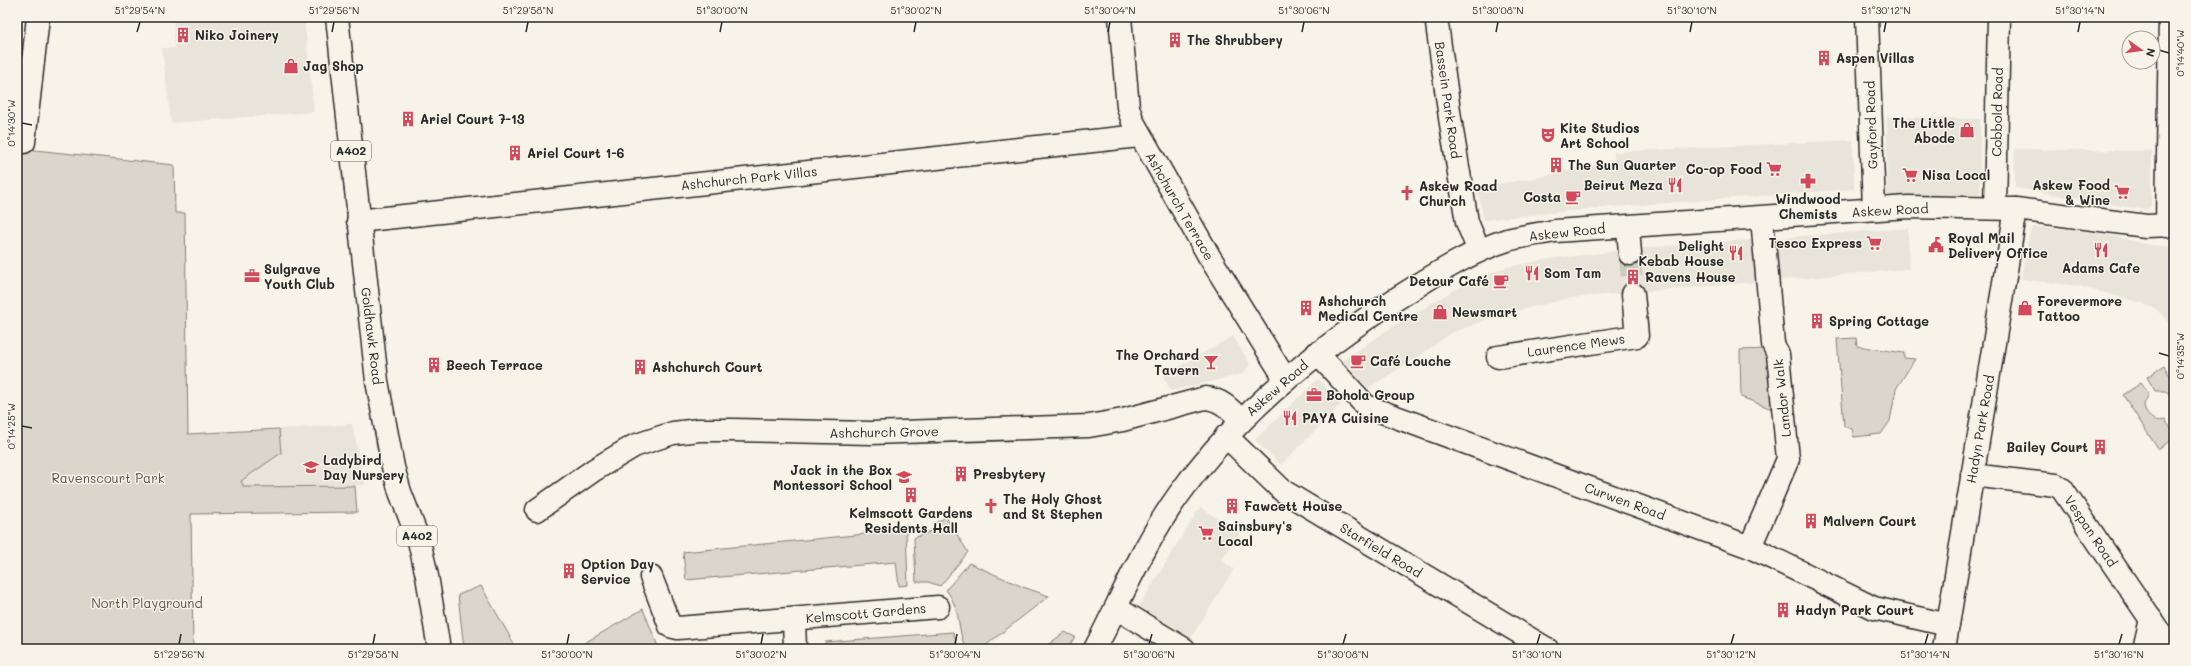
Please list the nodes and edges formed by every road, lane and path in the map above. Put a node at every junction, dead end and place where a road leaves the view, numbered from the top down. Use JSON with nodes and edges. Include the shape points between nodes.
{"nodes":[{"id":1,"x":38,"y":17,"type":"edge"},
{"id":2,"x":336,"y":17,"type":"edge"},
{"id":3,"x":1120,"y":17,"type":"edge"},
{"id":4,"x":1436,"y":17,"type":"edge"},
{"id":5,"x":1867,"y":17,"type":"edge"},
{"id":6,"x":1999,"y":17,"type":"edge"},
{"id":7,"x":2170,"y":17,"type":"edge"},
{"id":8,"x":1139,"y":136,"type":"junction"},
{"id":9,"x":24,"y":142,"type":"dead end"},
{"id":10,"x":1874,"y":209,"type":"junction"},
{"id":11,"x":2006,"y":209,"type":"junction"},
{"id":12,"x":1762,"y":218,"type":"junction"},
{"id":13,"x":358,"y":221,"type":"junction"},
{"id":14,"x":1628,"y":226,"type":"junction"},
{"id":15,"x":2171,"y":226,"type":"edge"},
{"id":16,"x":1479,"y":251,"type":"junction"},
{"id":17,"x":1630,"y":254,"type":"tunnel mouth"},
{"id":18,"x":1633,"y":294,"type":"tunnel mouth"},
{"id":19,"x":1318,"y":353,"type":"junction"},
{"id":20,"x":1498,"y":357,"type":"dead end"},
{"id":21,"x":1286,"y":380,"type":"junction"},
{"id":22,"x":1242,"y":420,"type":"junction"},
{"id":23,"x":1226,"y":436,"type":"junction"},
{"id":24,"x":1972,"y":475,"type":"junction"},
{"id":25,"x":536,"y":510,"type":"dead end"},
{"id":26,"x":1750,"y":547,"type":"junction"},
{"id":27,"x":651,"y":577,"type":"dead end"},
{"id":28,"x":938,"y":607,"type":"dead end"},
{"id":29,"x":1116,"y":608,"type":"junction"},
{"id":30,"x":2151,"y":619,"type":"junction"},
{"id":31,"x":794,"y":620,"type":"junction"},
{"id":32,"x":1948,"y":625,"type":"junction"},
{"id":33,"x":439,"y":649,"type":"edge"},
{"id":34,"x":795,"y":649,"type":"edge"},
{"id":35,"x":1095,"y":649,"type":"edge"},
{"id":36,"x":1184,"y":649,"type":"edge"},
{"id":37,"x":1547,"y":649,"type":"edge"},
{"id":38,"x":1944,"y":649,"type":"edge"},
{"id":39,"x":2144,"y":649,"type":"edge"},
{"id":40,"x":2171,"y":649,"type":"edge"}],
"edges":[{"from":1,"to":9,"type":"street"},
{"from":2,"to":13,"type":"street","name":"Goldhawk Road","number":"A402"},
{"from":3,"to":8,"type":"street","name":"Ashchurch Terrace","via":[[1128,107]]},
{"from":4,"to":16,"type":"street","name":"Bassein Park Road","via":[[1467,222]]},
{"from":5,"to":10,"type":"street","name":"Gayford Road"},
{"from":6,"to":11,"type":"street","name":"Cobbold Road"},
{"from":7,"to":15,"type":"street"},
{"from":8,"to":13,"type":"street","name":"Ashchurch Park Villas"},
{"from":8,"to":21,"type":"street","name":"Ashchurch Terrace"},
{"from":10,"to":11,"type":"street","name":"Askew Road"},
{"from":10,"to":12,"type":"street","name":"Askew Road"},
{"from":11,"to":15,"type":"street","name":"Askew Road","via":[[2146,226]]},
{"from":11,"to":24,"type":"street","name":"Hadyn Park Road"},
{"from":12,"to":14,"type":"street","name":"Askew Road"},
{"from":12,"to":26,"type":"street","name":"Landor Walk","via":[[1773,344],[1778,354],[1788,459]]},
{"from":13,"to":33,"type":"street","name":"Goldhawk Road","number":"A402","via":[[370,331],[386,433],[400,492],[421,548],[428,576]]},
{"from":14,"to":16,"type":"street","name":"Askew Road","via":[[1555,231],[1507,240]]},
{"from":14,"to":17,"type":"street"},
{"from":16,"to":19,"type":"street","name":"Askew Road","via":[[1390,302]]},
{"from":18,"to":20,"type":"street","name":"Laurence Mews","via":[[1637,336]]},
{"from":19,"to":21,"type":"street","name":"Askew Road"},
{"from":19,"to":26,"type":"street","name":"Curwen Road","via":[[1366,406]]},
{"from":21,"to":22,"type":"street","name":"Askew Road"},
{"from":22,"to":23,"type":"street","name":"Askew Road"},
{"from":22,"to":25,"type":"street","name":"Ashchurch Grove","via":[[1215,399],[1205,398],[1123,420],[1089,426],[871,433],[699,430],[672,433],[634,446]]},
{"from":23,"to":29,"type":"street","name":"Askew Road","via":[[1180,493],[1157,529]]},
{"from":23,"to":37,"type":"street","name":"Starfield Road","via":[[1284,491]]},
{"from":24,"to":30,"type":"street","name":"Vespan Road","via":[[2056,485],[2062,489]]},
{"from":24,"to":32,"type":"street","name":"Hadyn Park Road"},
{"from":26,"to":32,"type":"street","name":"Curwen Road","via":[[1874,608]]},
{"from":27,"to":31,"type":"street","name":"Kelmscott Gardens","via":[[670,626],[678,628]]},
{"from":28,"to":31,"type":"street","name":"Kelmscott Gardens"},
{"from":29,"to":35,"type":"street","name":"Askew Road"},
{"from":29,"to":36,"type":"street"},
{"from":30,"to":39,"type":"street"},
{"from":30,"to":40,"type":"street","name":"Vespan Road"},
{"from":31,"to":34,"type":"street","name":"Kelmscott Gardens"},
{"from":32,"to":38,"type":"street","name":"Hadyn Park Road"}]}
